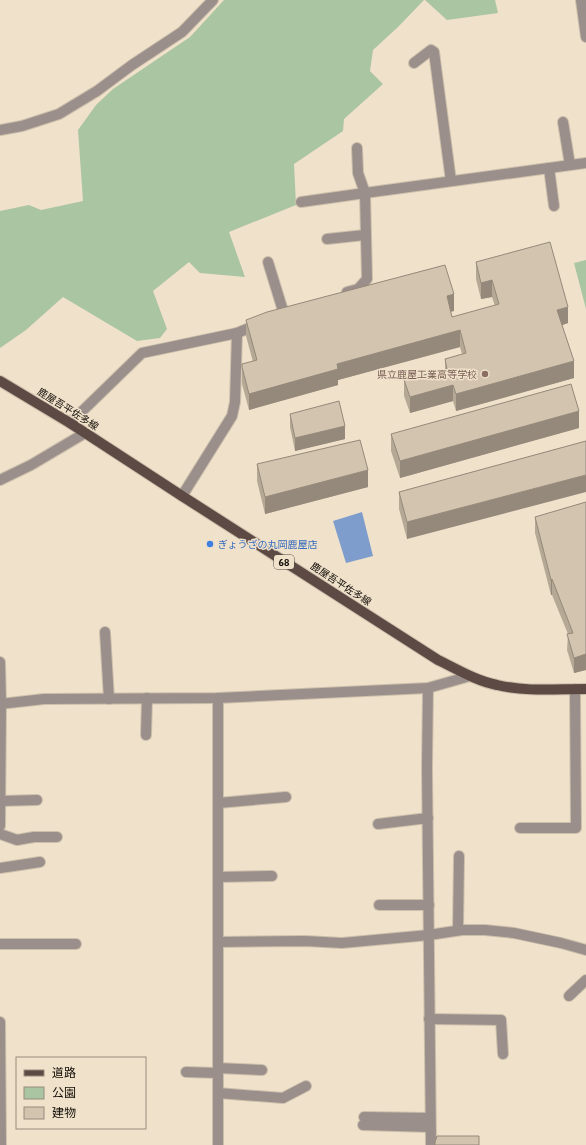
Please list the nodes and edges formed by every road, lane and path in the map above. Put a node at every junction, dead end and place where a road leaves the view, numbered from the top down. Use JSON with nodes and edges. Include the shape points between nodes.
{"nodes":[{"id":1,"x":213,"y":0,"type":"edge"},
{"id":2,"x":581,"y":0,"type":"edge"},
{"id":3,"x":586,"y":37,"type":"edge"},
{"id":4,"x":414,"y":63,"type":"dead end"},
{"id":5,"x":563,"y":122,"type":"dead end"},
{"id":6,"x":0,"y":130,"type":"edge"},
{"id":7,"x":357,"y":148,"type":"dead end"},
{"id":8,"x":586,"y":163,"type":"edge"},
{"id":9,"x":570,"y":165,"type":"junction"},
{"id":10,"x":549,"y":168,"type":"junction"},
{"id":11,"x":451,"y":181,"type":"junction"},
{"id":12,"x":365,"y":193,"type":"junction"},
{"id":13,"x":301,"y":202,"type":"dead end"},
{"id":14,"x":554,"y":206,"type":"dead end"},
{"id":15,"x":365,"y":235,"type":"junction"},
{"id":16,"x":327,"y":239,"type":"dead end"},
{"id":17,"x":268,"y":262,"type":"dead end"},
{"id":18,"x":338,"y":295,"type":"edge"},
{"id":19,"x":237,"y":333,"type":"junction"},
{"id":20,"x":0,"y":381,"type":"edge"},
{"id":21,"x":70,"y":423,"type":"junction"},
{"id":22,"x":85,"y":433,"type":"junction"},
{"id":23,"x":0,"y":480,"type":"edge"},
{"id":24,"x":182,"y":496,"type":"junction"},
{"id":25,"x":105,"y":632,"type":"dead end"},
{"id":26,"x":0,"y":662,"type":"edge"},
{"id":27,"x":470,"y":676,"type":"junction"},
{"id":28,"x":428,"y":688,"type":"junction"},
{"id":29,"x":575,"y":689,"type":"junction"},
{"id":30,"x":586,"y":689,"type":"edge"},
{"id":31,"x":109,"y":698,"type":"junction"},
{"id":32,"x":147,"y":698,"type":"junction"},
{"id":33,"x":218,"y":698,"type":"junction"},
{"id":34,"x":0,"y":704,"type":"edge"},
{"id":35,"x":146,"y":735,"type":"dead end"},
{"id":36,"x":286,"y":797,"type":"dead end"},
{"id":37,"x":37,"y":800,"type":"dead end"},
{"id":38,"x":0,"y":801,"type":"edge"},
{"id":39,"x":218,"y":803,"type":"junction"},
{"id":40,"x":428,"y":818,"type":"junction"},
{"id":41,"x":378,"y":824,"type":"dead end"},
{"id":42,"x":0,"y":826,"type":"edge"},
{"id":43,"x":520,"y":828,"type":"dead end"},
{"id":44,"x":0,"y":834,"type":"edge"},
{"id":45,"x":56,"y":837,"type":"dead end"},
{"id":46,"x":459,"y":856,"type":"dead end"},
{"id":47,"x":40,"y":862,"type":"dead end"},
{"id":48,"x":0,"y":868,"type":"edge"},
{"id":49,"x":272,"y":876,"type":"dead end"},
{"id":50,"x":219,"y":877,"type":"junction"},
{"id":51,"x":379,"y":905,"type":"dead end"},
{"id":52,"x":429,"y":905,"type":"junction"},
{"id":53,"x":458,"y":930,"type":"junction"},
{"id":54,"x":429,"y":935,"type":"junction"},
{"id":55,"x":219,"y":942,"type":"junction"},
{"id":56,"x":0,"y":944,"type":"edge"},
{"id":57,"x":76,"y":944,"type":"dead end"},
{"id":58,"x":586,"y":950,"type":"edge"},
{"id":59,"x":586,"y":980,"type":"edge"},
{"id":60,"x":569,"y":996,"type":"dead end"},
{"id":61,"x":429,"y":1018,"type":"junction"},
{"id":62,"x":0,"y":1022,"type":"edge"},
{"id":63,"x":503,"y":1054,"type":"dead end"},
{"id":64,"x":218,"y":1070,"type":"junction"},
{"id":65,"x":262,"y":1070,"type":"dead end"},
{"id":66,"x":186,"y":1072,"type":"dead end"},
{"id":67,"x":306,"y":1086,"type":"dead end"},
{"id":68,"x":218,"y":1093,"type":"junction"},
{"id":69,"x":0,"y":1094,"type":"edge"},
{"id":70,"x":363,"y":1121,"type":"dead end"},
{"id":71,"x":430,"y":1122,"type":"junction"},
{"id":72,"x":1,"y":1145,"type":"edge"},
{"id":73,"x":218,"y":1145,"type":"edge"},
{"id":74,"x":431,"y":1145,"type":"edge"}],
"edges":[{"from":1,"to":6,"type":"street","via":[[182,32],[97,91],[59,114]]},
{"from":2,"to":3,"type":"street"},
{"from":4,"to":11,"type":"street","via":[[431,50],[434,52]]},
{"from":5,"to":9,"type":"street"},
{"from":7,"to":12,"type":"street","via":[[358,173]]},
{"from":8,"to":9,"type":"street"},
{"from":9,"to":10,"type":"street"},
{"from":10,"to":11,"type":"street"},
{"from":10,"to":14,"type":"street"},
{"from":11,"to":12,"type":"street"},
{"from":12,"to":13,"type":"street"},
{"from":12,"to":15,"type":"street"},
{"from":15,"to":16,"type":"street"},
{"from":15,"to":18,"type":"street","via":[[366,278],[358,289]]},
{"from":17,"to":19,"type":"street","via":[[280,316]]},
{"from":19,"to":21,"type":"street","via":[[142,353]]},
{"from":19,"to":24,"type":"street","via":[[235,402],[232,416]]},
{"from":20,"to":21,"type":"main road","name":"鹿屋吾平佐多線","number":"68"},
{"from":21,"to":22,"type":"main road","name":"鹿屋吾平佐多線","number":"68"},
{"from":22,"to":23,"type":"street"},
{"from":22,"to":24,"type":"main road","name":"鹿屋吾平佐多線","number":"68"},
{"from":24,"to":27,"type":"main road","name":"鹿屋吾平佐多線","number":"68","via":[[426,653]]},
{"from":25,"to":31,"type":"street"},
{"from":26,"to":34,"type":"street"},
{"from":27,"to":28,"type":"street"},
{"from":27,"to":29,"type":"main road","name":"鹿屋吾平佐多線","number":"68","via":[[522,690]]},
{"from":28,"to":33,"type":"street"},
{"from":28,"to":40,"type":"street"},
{"from":29,"to":30,"type":"main road","name":"鹿屋吾平佐多線","number":"68"},
{"from":29,"to":43,"type":"street","via":[[576,828]]},
{"from":31,"to":32,"type":"street"},
{"from":31,"to":34,"type":"street","via":[[44,699]]},
{"from":32,"to":33,"type":"street"},
{"from":32,"to":35,"type":"street"},
{"from":33,"to":39,"type":"street"},
{"from":34,"to":38,"type":"street"},
{"from":36,"to":39,"type":"street"},
{"from":37,"to":38,"type":"street"},
{"from":38,"to":42,"type":"street"},
{"from":39,"to":50,"type":"street"},
{"from":40,"to":41,"type":"street"},
{"from":40,"to":52,"type":"street"},
{"from":44,"to":45,"type":"street","via":[[17,840]]},
{"from":46,"to":53,"type":"street"},
{"from":47,"to":48,"type":"street"},
{"from":49,"to":50,"type":"street"},
{"from":50,"to":55,"type":"street"},
{"from":51,"to":52,"type":"street"},
{"from":52,"to":54,"type":"street"},
{"from":53,"to":54,"type":"street"},
{"from":53,"to":58,"type":"street","via":[[514,933],[561,942]]},
{"from":54,"to":55,"type":"street","via":[[342,943]]},
{"from":54,"to":61,"type":"street"},
{"from":55,"to":64,"type":"street"},
{"from":56,"to":57,"type":"street"},
{"from":59,"to":60,"type":"street"},
{"from":61,"to":63,"type":"street","via":[[502,1020]]},
{"from":61,"to":71,"type":"street"},
{"from":62,"to":69,"type":"street"},
{"from":64,"to":65,"type":"street"},
{"from":64,"to":66,"type":"street"},
{"from":64,"to":68,"type":"street"},
{"from":67,"to":68,"type":"street","via":[[283,1098]]},
{"from":68,"to":73,"type":"street"},
{"from":69,"to":72,"type":"street"},
{"from":70,"to":71,"type":"street"},
{"from":71,"to":74,"type":"street"}]}
